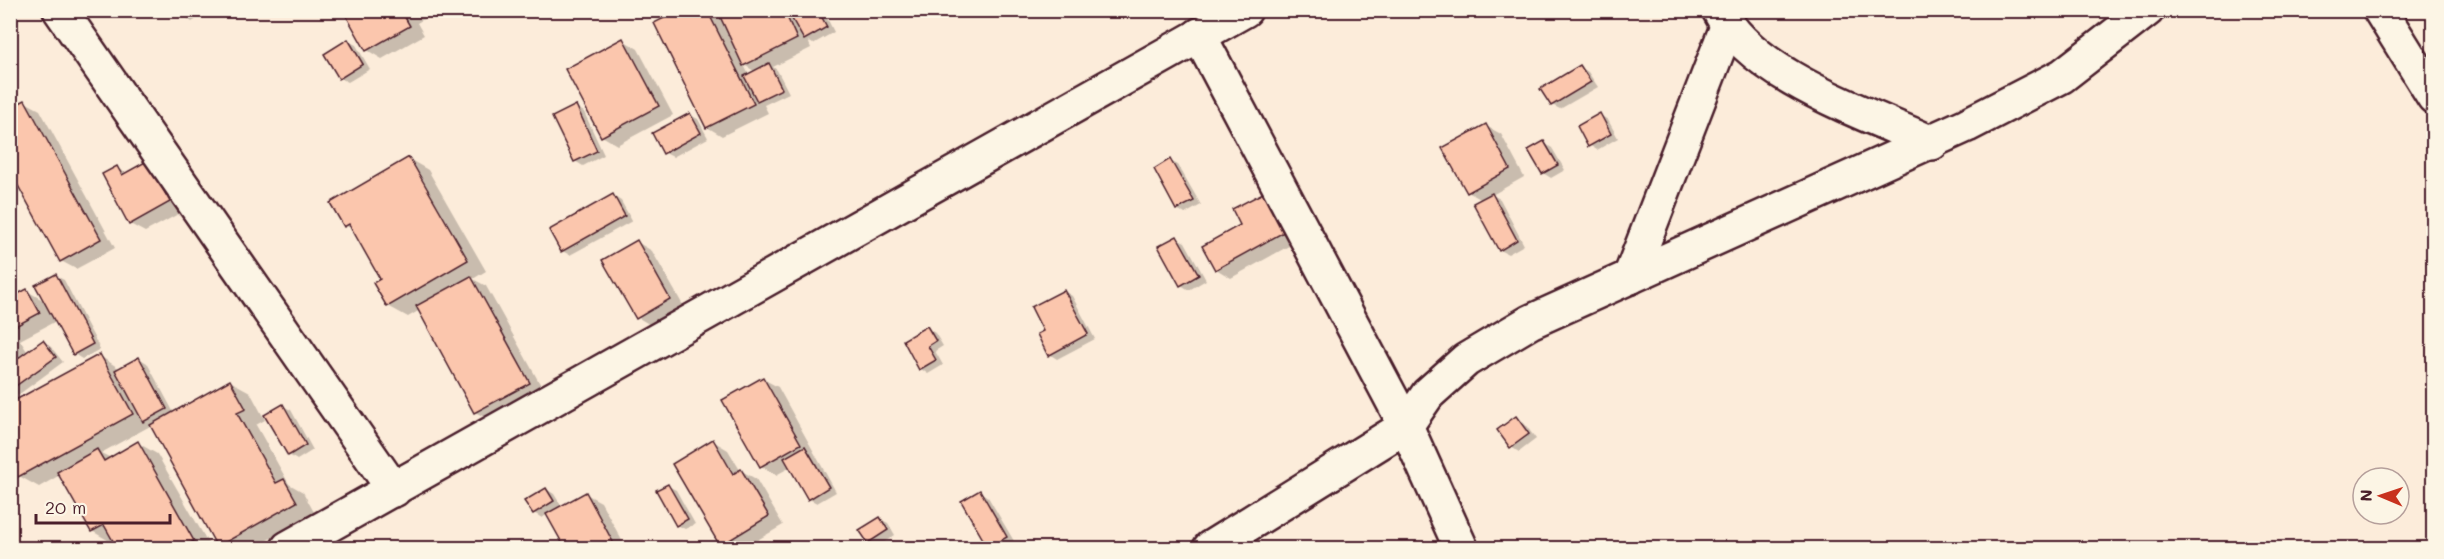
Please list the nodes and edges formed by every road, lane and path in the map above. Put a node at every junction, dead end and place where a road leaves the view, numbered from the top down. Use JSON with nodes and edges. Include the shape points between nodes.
{"nodes":[{"id":1,"x":60,"y":10,"type":"edge"},
{"id":2,"x":1245,"y":10,"type":"edge"},
{"id":3,"x":2147,"y":10,"type":"edge"},
{"id":4,"x":2380,"y":10,"type":"edge"},
{"id":5,"x":1723,"y":19,"type":"edge"},
{"id":6,"x":1199,"y":35,"type":"junction"},
{"id":7,"x":2433,"y":97,"type":"edge"},
{"id":8,"x":1932,"y":142,"type":"junction"},
{"id":9,"x":1630,"y":277,"type":"junction"},
{"id":10,"x":1406,"y":426,"type":"junction"},
{"id":11,"x":394,"y":490,"type":"junction"},
{"id":12,"x":288,"y":549,"type":"edge"},
{"id":13,"x":1210,"y":549,"type":"edge"},
{"id":14,"x":1461,"y":549,"type":"edge"}],
"edges":[{"from":1,"to":11,"type":"street"},
{"from":2,"to":6,"type":"street"},
{"from":3,"to":8,"type":"street","via":[[2062,76]]},
{"from":4,"to":7,"type":"street"},
{"from":5,"to":8,"type":"street","via":[[1748,49],[1776,70]]},
{"from":5,"to":9,"type":"street"},
{"from":6,"to":10,"type":"street"},
{"from":6,"to":11,"type":"street"},
{"from":8,"to":9,"type":"street"},
{"from":9,"to":10,"type":"street","via":[[1530,322],[1466,360],[1428,394]]},
{"from":10,"to":13,"type":"street"},
{"from":10,"to":14,"type":"street"},
{"from":11,"to":12,"type":"street"}]}
